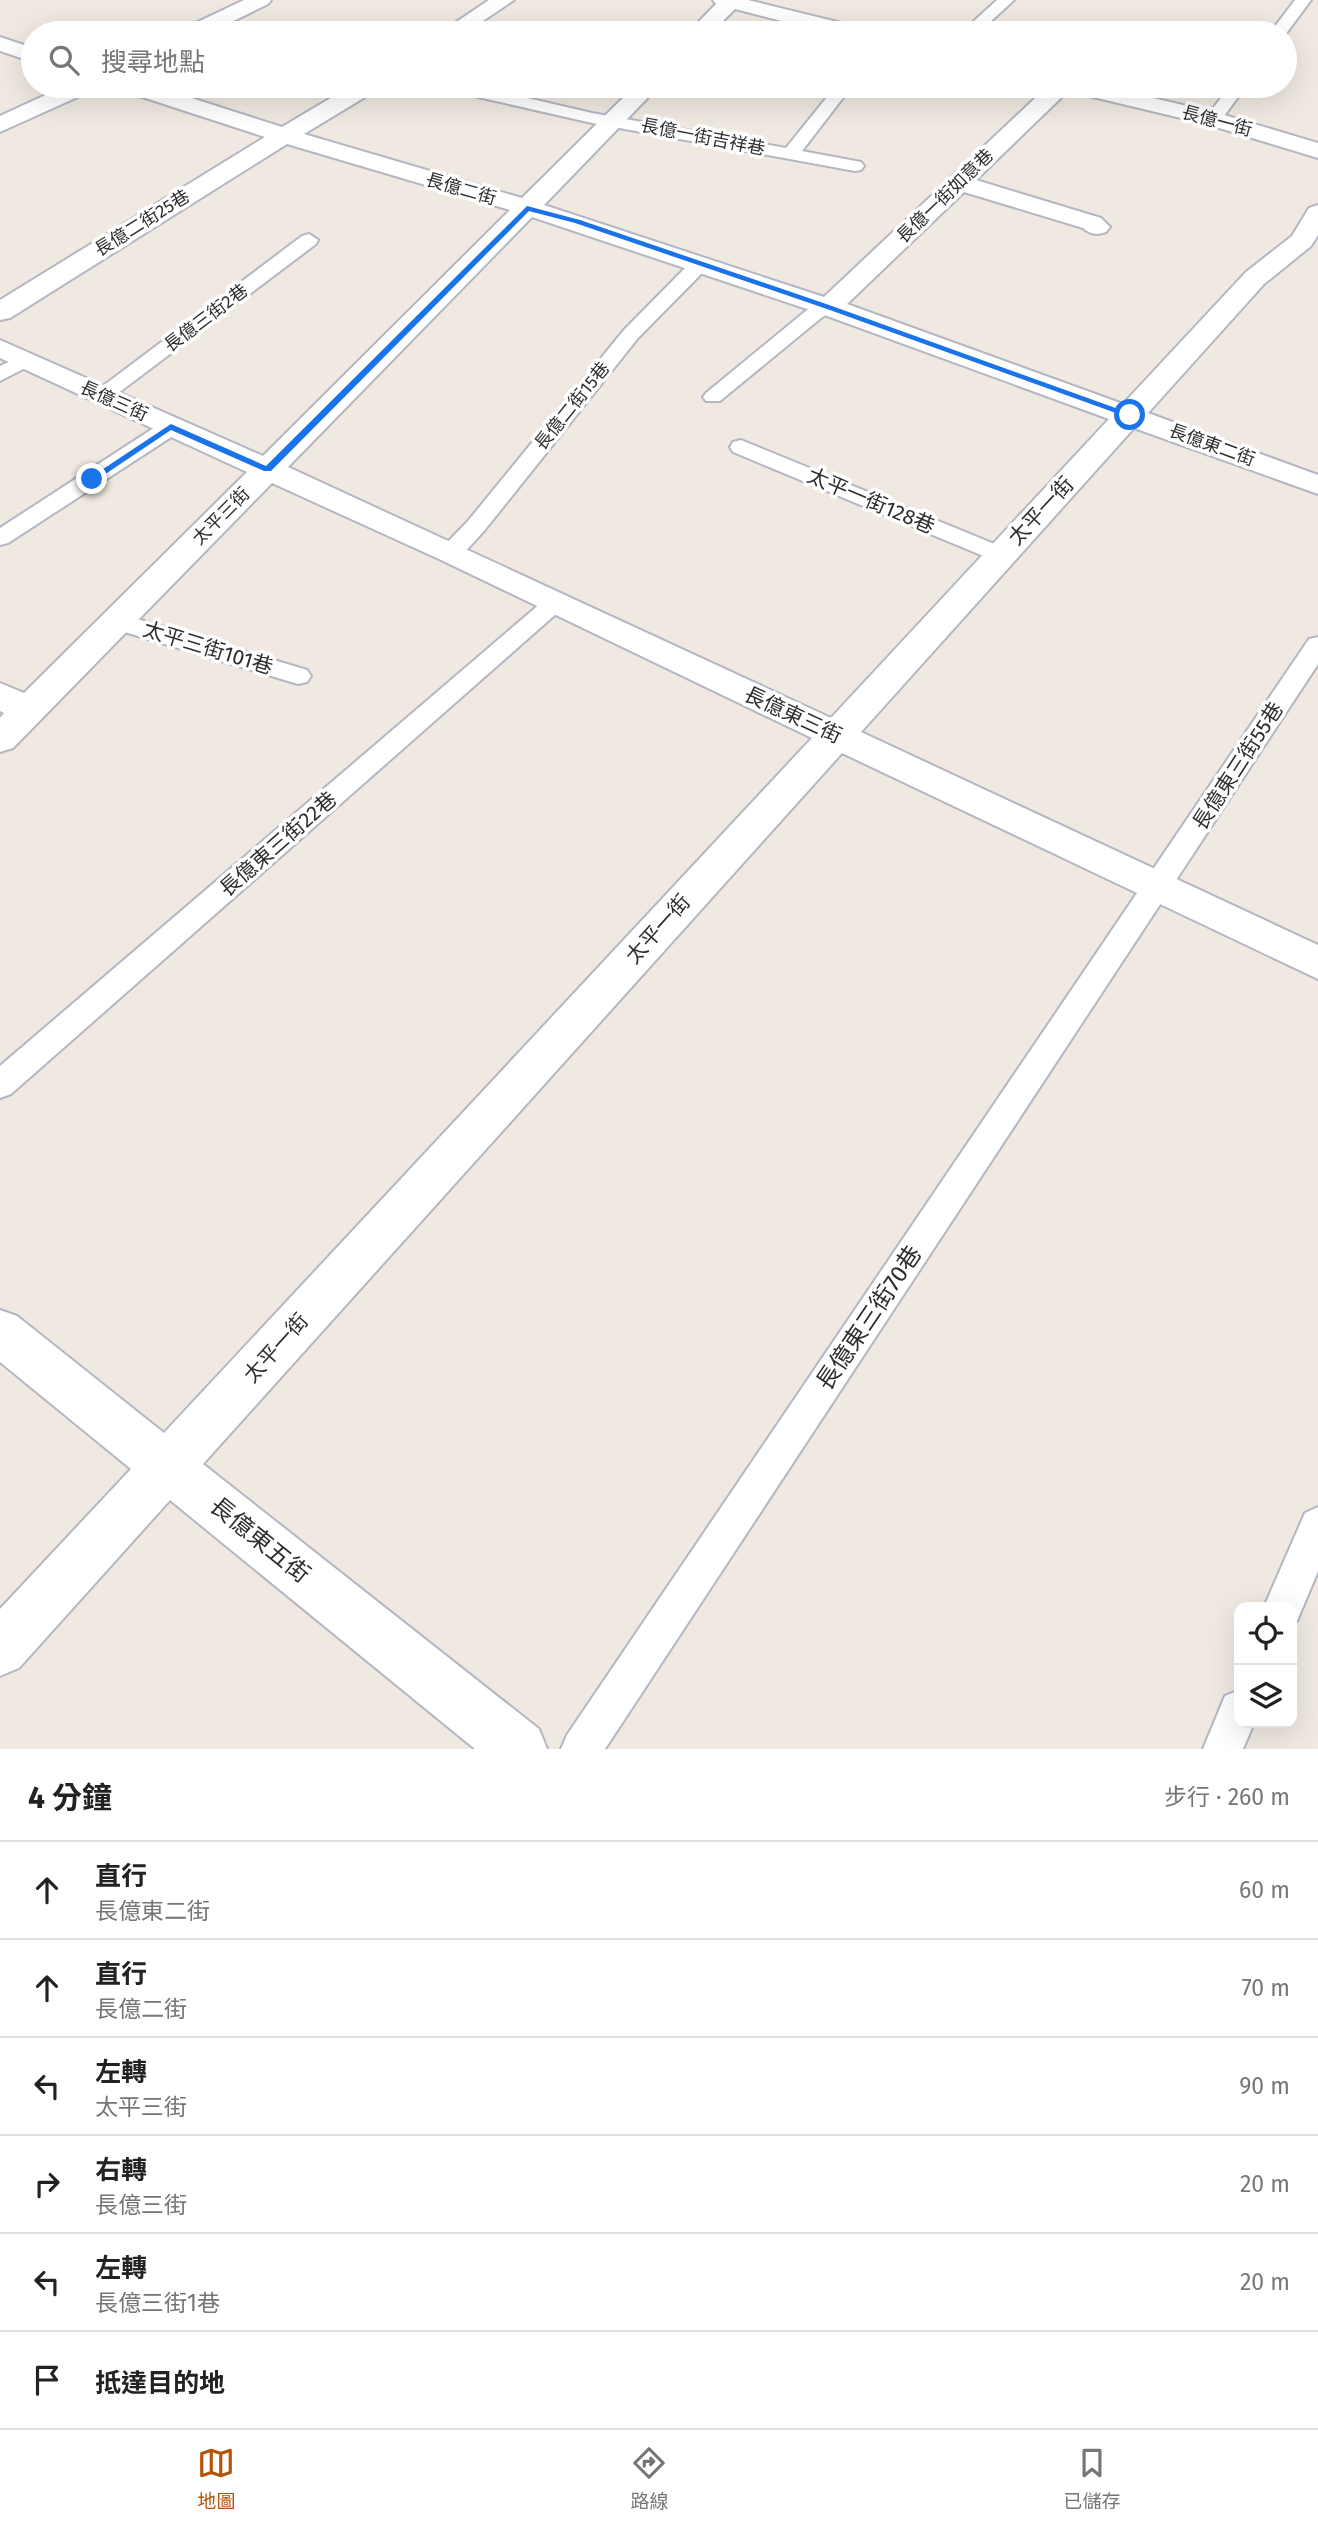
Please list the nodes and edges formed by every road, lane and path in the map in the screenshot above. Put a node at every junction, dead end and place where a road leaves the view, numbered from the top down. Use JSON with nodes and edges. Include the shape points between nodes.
{"nodes":[{"id":1,"x":261,"y":0,"type":"edge"},
{"id":2,"x":503,"y":0,"type":"edge"},
{"id":3,"x":1006,"y":0,"type":"edge"},
{"id":4,"x":1303,"y":0,"type":"edge"},
{"id":5,"x":728,"y":1,"type":"edge"},
{"id":6,"x":218,"y":21,"type":"edge"},
{"id":7,"x":470,"y":21,"type":"edge"},
{"id":8,"x":710,"y":21,"type":"edge"},
{"id":9,"x":807,"y":21,"type":"edge"},
{"id":10,"x":983,"y":21,"type":"edge"},
{"id":11,"x":1287,"y":21,"type":"edge"},
{"id":12,"x":0,"y":44,"type":"edge"},
{"id":13,"x":21,"y":51,"type":"edge"},
{"id":14,"x":57,"y":98,"type":"edge"},
{"id":15,"x":169,"y":98,"type":"edge"},
{"id":16,"x":347,"y":98,"type":"edge"},
{"id":17,"x":507,"y":98,"type":"edge"},
{"id":18,"x":636,"y":98,"type":"edge"},
{"id":19,"x":835,"y":98,"type":"edge"},
{"id":20,"x":1048,"y":98,"type":"edge"},
{"id":21,"x":1125,"y":98,"type":"edge"},
{"id":22,"x":1229,"y":98,"type":"edge"},
{"id":23,"x":1213,"y":119,"type":"junction"},
{"id":24,"x":614,"y":121,"type":"junction"},
{"id":25,"x":0,"y":125,"type":"edge"},
{"id":26,"x":285,"y":135,"type":"junction"},
{"id":27,"x":1318,"y":151,"type":"edge"},
{"id":28,"x":791,"y":154,"type":"junction"},
{"id":29,"x":855,"y":166,"type":"dead end"},
{"id":30,"x":958,"y":183,"type":"junction"},
{"id":31,"x":527,"y":208,"type":"junction"},
{"id":32,"x":1318,"y":213,"type":"edge"},
{"id":33,"x":1097,"y":227,"type":"dead end"},
{"id":34,"x":309,"y":240,"type":"dead end"},
{"id":35,"x":699,"y":265,"type":"junction"},
{"id":36,"x":830,"y":307,"type":"junction"},
{"id":37,"x":0,"y":312,"type":"edge"},
{"id":38,"x":0,"y":348,"type":"edge"},
{"id":39,"x":26,"y":360,"type":"junction"},
{"id":40,"x":0,"y":375,"type":"edge"},
{"id":41,"x":102,"y":396,"type":"junction"},
{"id":42,"x":713,"y":397,"type":"dead end"},
{"id":43,"x":1130,"y":415,"type":"junction"},
{"id":44,"x":171,"y":427,"type":"junction"},
{"id":45,"x":741,"y":447,"type":"dead end"},
{"id":46,"x":267,"y":469,"type":"junction"},
{"id":47,"x":1318,"y":485,"type":"edge"},
{"id":48,"x":0,"y":538,"type":"edge"},
{"id":49,"x":450,"y":552,"type":"junction"},
{"id":50,"x":1001,"y":555,"type":"junction"},
{"id":51,"x":556,"y":602,"type":"junction"},
{"id":52,"x":117,"y":621,"type":"junction"},
{"id":53,"x":1318,"y":645,"type":"edge"},
{"id":54,"x":298,"y":676,"type":"dead end"},
{"id":55,"x":14,"y":703,"type":"edge"},
{"id":56,"x":835,"y":735,"type":"junction"},
{"id":57,"x":0,"y":739,"type":"edge"},
{"id":58,"x":1157,"y":888,"type":"junction"},
{"id":59,"x":1318,"y":964,"type":"edge"},
{"id":60,"x":0,"y":1085,"type":"edge"},
{"id":61,"x":0,"y":1332,"type":"edge"},
{"id":62,"x":168,"y":1466,"type":"junction"},
{"id":63,"x":1318,"y":1526,"type":"edge"},
{"id":64,"x":1285,"y":1602,"type":"edge"},
{"id":65,"x":0,"y":1649,"type":"edge"},
{"id":66,"x":1234,"y":1722,"type":"edge"},
{"id":67,"x":519,"y":1749,"type":"edge"},
{"id":68,"x":581,"y":1749,"type":"edge"},
{"id":69,"x":1223,"y":1749,"type":"edge"}],
"edges":[{"from":1,"to":6,"type":"street"},
{"from":2,"to":7,"type":"street"},
{"from":3,"to":10,"type":"lane"},
{"from":4,"to":11,"type":"lane"},
{"from":5,"to":8,"type":"street"},
{"from":5,"to":9,"type":"street"},
{"from":12,"to":13,"type":"street"},
{"from":14,"to":25,"type":"street"},
{"from":15,"to":26,"type":"street","name":"長億二街"},
{"from":16,"to":26,"type":"street","name":"長億二街25巷"},
{"from":17,"to":24,"type":"lane","name":"長億一街吉祥巷"},
{"from":18,"to":24,"type":"street","name":"太平三街"},
{"from":19,"to":28,"type":"lane","name":"長億一街吉祥巷"},
{"from":20,"to":30,"type":"street","name":"長億一街如意巷"},
{"from":21,"to":23,"type":"street","name":"長億一街"},
{"from":22,"to":23,"type":"lane"},
{"from":23,"to":27,"type":"street","name":"長億一街"},
{"from":24,"to":28,"type":"lane","name":"長億一街吉祥巷"},
{"from":24,"to":31,"type":"street","name":"太平三街"},
{"from":26,"to":31,"type":"street","name":"長億二街"},
{"from":26,"to":37,"type":"street","name":"長億二街25巷"},
{"from":28,"to":29,"type":"lane","name":"長億一街吉祥巷"},
{"from":30,"to":33,"type":"street"},
{"from":30,"to":36,"type":"street","name":"長億一街如意巷"},
{"from":31,"to":35,"type":"street","name":"長億二街"},
{"from":31,"to":46,"type":"street","name":"太平三街"},
{"from":32,"to":43,"type":"street","name":"太平一街","via":[[1303,241],[1255,278]]},
{"from":34,"to":41,"type":"lane","name":"長億三街2巷"},
{"from":35,"to":36,"type":"street","name":"長億二街"},
{"from":35,"to":49,"type":"lane","name":"長億二街15巷","via":[[631,334]]},
{"from":36,"to":42,"type":"lane","via":[[814,314]]},
{"from":36,"to":43,"type":"street","name":"長億東二街"},
{"from":38,"to":39,"type":"street","name":"長億三街"},
{"from":39,"to":40,"type":"lane"},
{"from":39,"to":41,"type":"street","name":"長億三街"},
{"from":41,"to":44,"type":"street","name":"長億三街"},
{"from":43,"to":47,"type":"street","name":"長億東二街"},
{"from":43,"to":50,"type":"street","name":"太平一街"},
{"from":44,"to":46,"type":"street","name":"長億三街"},
{"from":44,"to":48,"type":"lane"},
{"from":45,"to":50,"type":"lane","name":"太平一街128巷"},
{"from":46,"to":49,"type":"street","name":"長億東三街"},
{"from":46,"to":52,"type":"street","name":"太平三街"},
{"from":49,"to":51,"type":"street","name":"長億東三街"},
{"from":50,"to":56,"type":"street","name":"太平一街"},
{"from":51,"to":56,"type":"street","name":"長億東三街"},
{"from":51,"to":60,"type":"lane","name":"長億東三街22巷"},
{"from":52,"to":54,"type":"lane","name":"太平三街101巷"},
{"from":52,"to":55,"type":"street","name":"太平三街"},
{"from":53,"to":58,"type":"lane","name":"長億東三街55巷"},
{"from":55,"to":57,"type":"street","name":"太平三街"},
{"from":56,"to":58,"type":"street","name":"長億東三街"},
{"from":56,"to":62,"type":"street","name":"太平一街"},
{"from":58,"to":59,"type":"street","name":"長億東三街"},
{"from":58,"to":68,"type":"lane","name":"長億東三街70巷"},
{"from":61,"to":62,"type":"street","name":"長億東五街"},
{"from":62,"to":65,"type":"street","name":"太平一街"},
{"from":62,"to":67,"type":"street","name":"長億東五街"},
{"from":63,"to":64,"type":"lane"},
{"from":66,"to":69,"type":"lane"}]}
